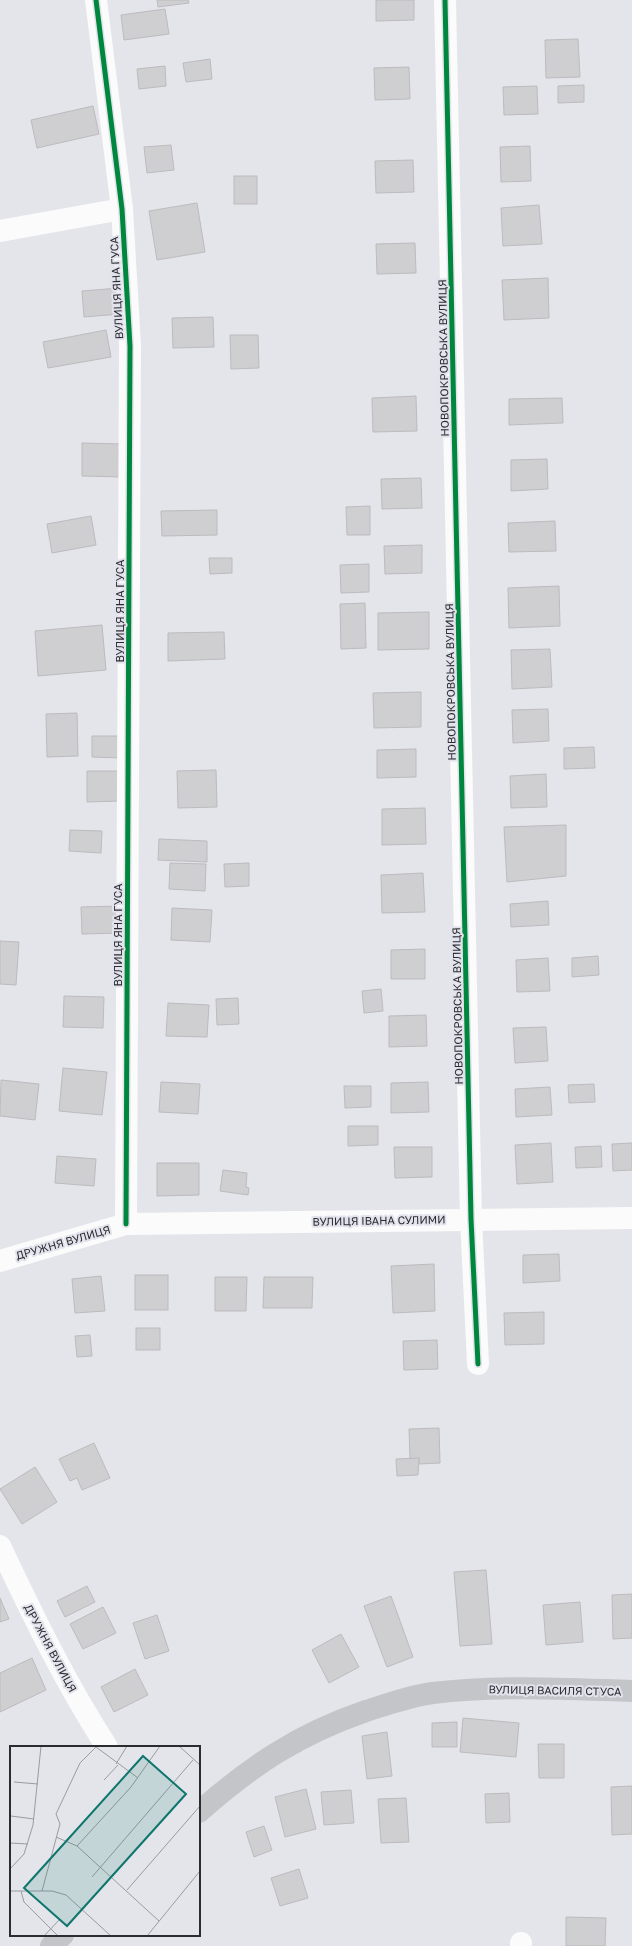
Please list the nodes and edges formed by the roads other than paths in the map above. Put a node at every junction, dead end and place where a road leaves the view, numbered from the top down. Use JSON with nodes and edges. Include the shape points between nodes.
{"nodes":[{"id":1,"x":96,"y":0,"type":"edge"},
{"id":2,"x":445,"y":0,"type":"edge"},
{"id":3,"x":122,"y":209,"type":"junction"},
{"id":4,"x":0,"y":231,"type":"edge"},
{"id":5,"x":632,"y":1218,"type":"edge"},
{"id":6,"x":471,"y":1219,"type":"junction"},
{"id":7,"x":126,"y":1224,"type":"junction"},
{"id":8,"x":0,"y":1261,"type":"edge"},
{"id":9,"x":478,"y":1364,"type":"dead end"},
{"id":10,"x":0,"y":1546,"type":"edge"},
{"id":11,"x":632,"y":1691,"type":"edge"},
{"id":12,"x":106,"y":1746,"type":"edge"},
{"id":13,"x":200,"y":1811,"type":"edge"},
{"id":14,"x":62,"y":1936,"type":"edge"},
{"id":15,"x":51,"y":1946,"type":"edge"}],
"edges":[{"from":1,"to":3,"type":"street","name":"ВУЛИЦЯ ЯНА ГУСА"},
{"from":2,"to":6,"type":"street","name":"НОВОПОКРОВСЬКА ВУЛИЦЯ"},
{"from":3,"to":4,"type":"street"},
{"from":3,"to":7,"type":"street","name":"ВУЛИЦЯ ЯНА ГУСА","via":[[130,346]]},
{"from":5,"to":6,"type":"street","name":"ВУЛИЦЯ ІВАНА СУЛИМИ"},
{"from":6,"to":7,"type":"street","name":"ВУЛИЦЯ ІВАНА СУЛИМИ"},
{"from":6,"to":9,"type":"street","name":"НОВОПОКРОВСЬКА ВУЛИЦЯ"},
{"from":7,"to":8,"type":"street","name":"ДРУЖНЯ ВУЛИЦЯ"},
{"from":10,"to":12,"type":"street","name":"ДРУЖНЯ ВУЛИЦЯ","via":[[25,1599],[83,1708]]},
{"from":11,"to":13,"type":"main road","name":"ВУЛИЦЯ ВАСИЛЯ СТУСА","via":[[529,1687],[432,1693],[393,1702],[316,1730],[279,1750],[250,1769]]},
{"from":14,"to":15,"type":"main road"}]}
